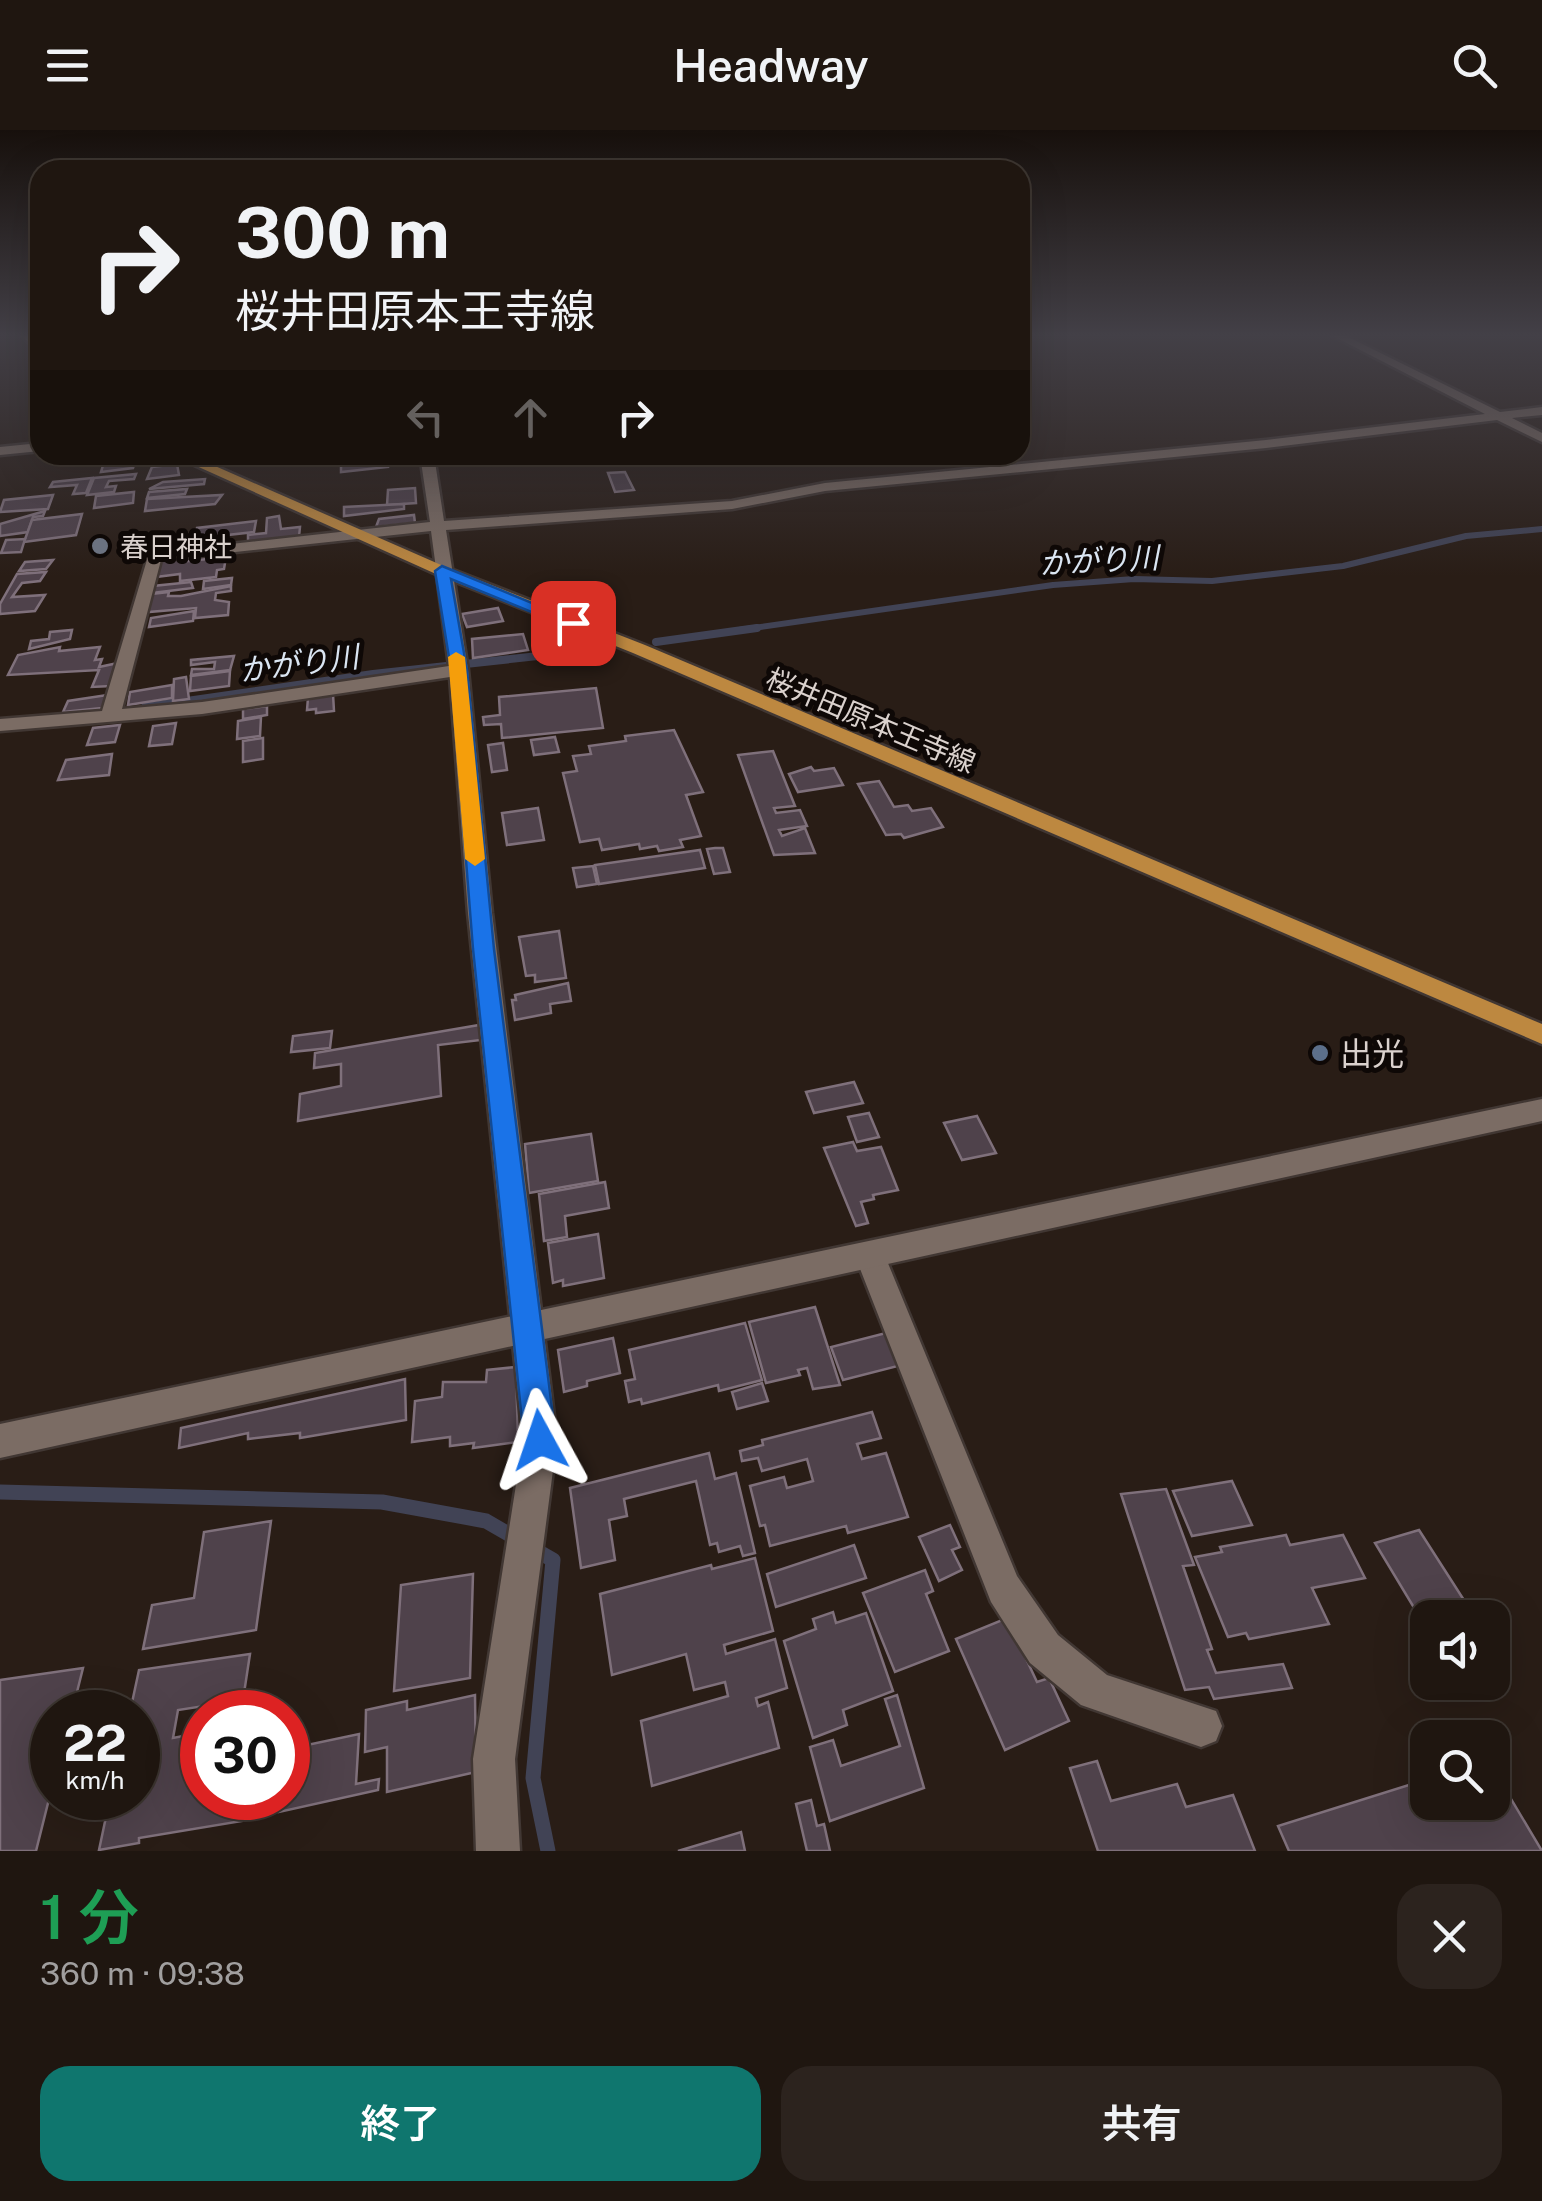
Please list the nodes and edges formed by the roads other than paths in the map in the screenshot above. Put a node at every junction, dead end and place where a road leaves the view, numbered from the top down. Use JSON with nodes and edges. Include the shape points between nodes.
{"nodes":[{"id":1,"x":1495,"y":415,"type":"edge"},
{"id":2,"x":1498,"y":415,"type":"edge"},
{"id":3,"x":1542,"y":438,"type":"edge"},
{"id":4,"x":30,"y":448,"type":"edge"},
{"id":5,"x":0,"y":451,"type":"edge"},
{"id":6,"x":201,"y":465,"type":"edge"},
{"id":7,"x":428,"y":465,"type":"edge"},
{"id":8,"x":437,"y":527,"type":"junction"},
{"id":9,"x":365,"y":535,"type":"junction"},
{"id":10,"x":442,"y":571,"type":"junction"},
{"id":11,"x":459,"y":670,"type":"junction"},
{"id":12,"x":110,"y":717,"type":"junction"},
{"id":13,"x":0,"y":725,"type":"edge"},
{"id":14,"x":1542,"y":1035,"type":"edge"},
{"id":15,"x":1542,"y":1110,"type":"edge"},
{"id":16,"x":870,"y":1256,"type":"junction"},
{"id":17,"x":529,"y":1328,"type":"junction"},
{"id":18,"x":0,"y":1441,"type":"edge"},
{"id":19,"x":1201,"y":1726,"type":"dead end"},
{"id":20,"x":498,"y":1851,"type":"edge"}],
"edges":[{"from":1,"to":8,"type":"street","via":[[824,487],[732,506]]},
{"from":2,"to":3,"type":"street"},
{"from":4,"to":5,"type":"street"},
{"from":6,"to":9,"type":"main road","name":"桜井田原本王寺線"},
{"from":7,"to":8,"type":"street"},
{"from":8,"to":9,"type":"street"},
{"from":8,"to":10,"type":"street"},
{"from":9,"to":10,"type":"main road","name":"桜井田原本王寺線"},
{"from":9,"to":12,"type":"street","via":[[154,556]]},
{"from":10,"to":11,"type":"street"},
{"from":10,"to":14,"type":"main road","name":"桜井田原本王寺線"},
{"from":11,"to":12,"type":"street"},
{"from":11,"to":17,"type":"street","via":[[491,1022]]},
{"from":12,"to":13,"type":"street"},
{"from":15,"to":16,"type":"street"},
{"from":16,"to":17,"type":"street"},
{"from":16,"to":19,"type":"street","via":[[1004,1589],[1044,1649],[1094,1691]]},
{"from":17,"to":18,"type":"street"},
{"from":17,"to":20,"type":"street","via":[[540,1440],[494,1759]]}]}
